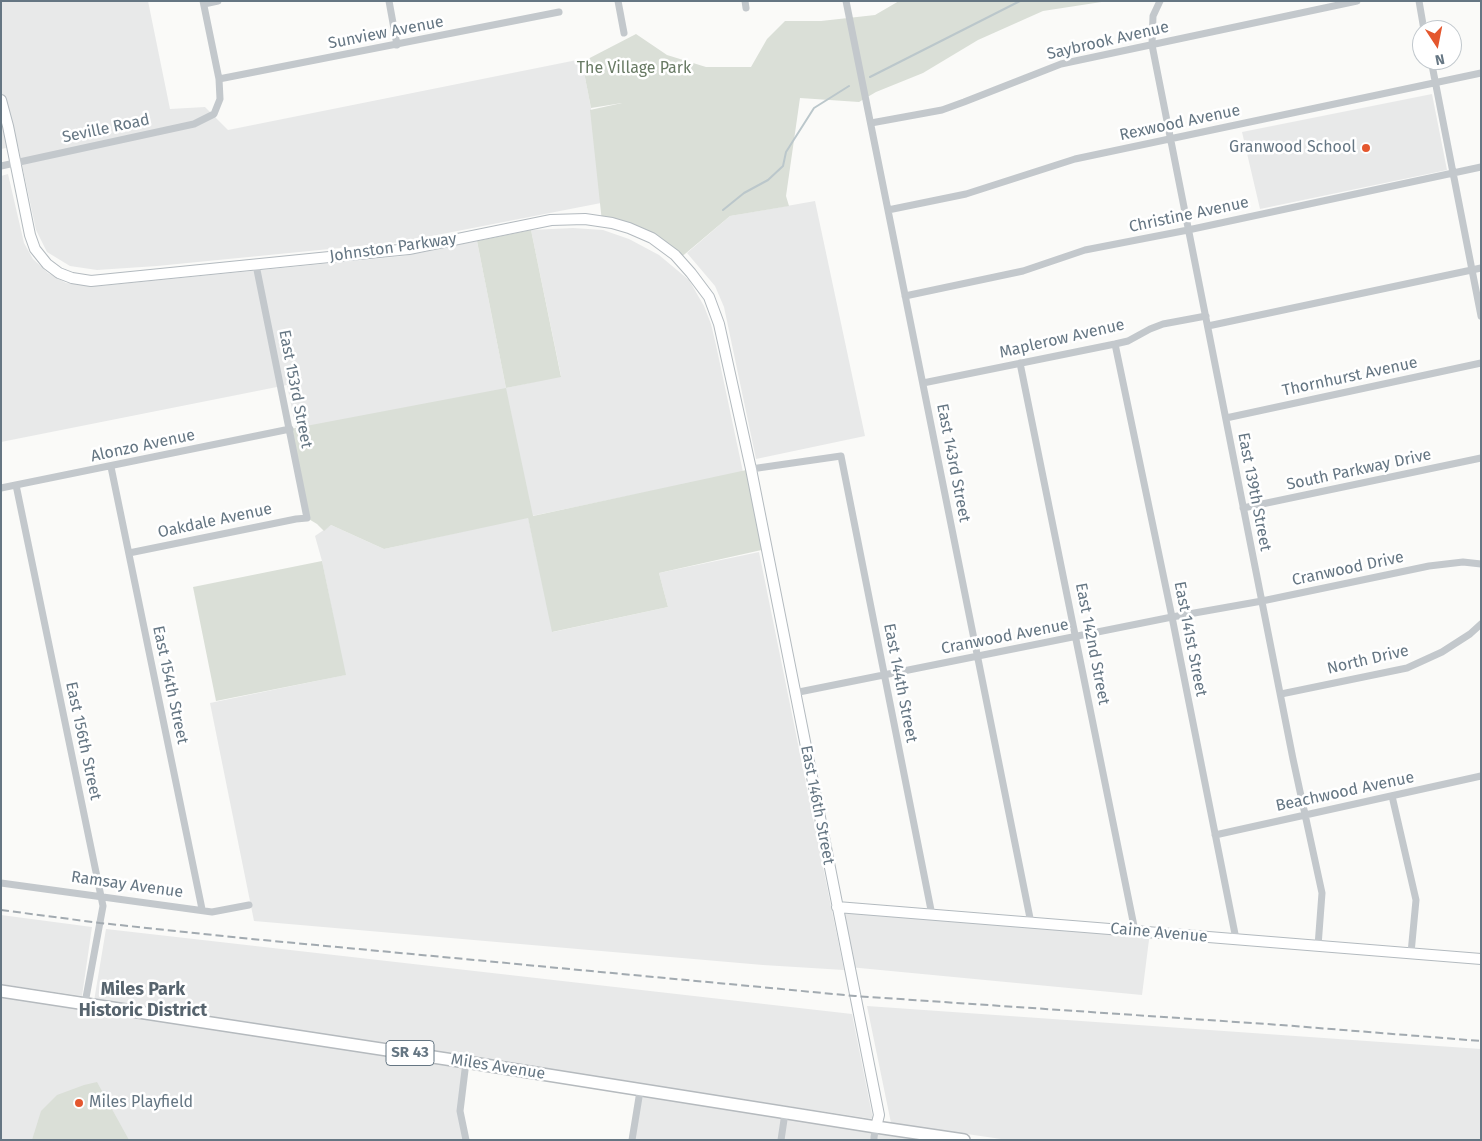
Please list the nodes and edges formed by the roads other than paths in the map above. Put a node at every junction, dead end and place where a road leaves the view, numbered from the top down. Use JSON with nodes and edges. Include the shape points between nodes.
{"nodes":[{"id":1,"x":218,"y":1,"type":"edge"},
{"id":2,"x":388,"y":1,"type":"edge"},
{"id":3,"x":618,"y":1,"type":"edge"},
{"id":4,"x":846,"y":1,"type":"edge"},
{"id":5,"x":1160,"y":1,"type":"edge"},
{"id":6,"x":1357,"y":1,"type":"edge"},
{"id":7,"x":1418,"y":1,"type":"edge"},
{"id":8,"x":204,"y":3,"type":"edge"},
{"id":9,"x":559,"y":12,"type":"dead end"},
{"id":10,"x":1422,"y":20,"type":"edge"},
{"id":11,"x":624,"y":33,"type":"dead end"},
{"id":12,"x":397,"y":45,"type":"junction"},
{"id":13,"x":1152,"y":45,"type":"junction"},
{"id":14,"x":1433,"y":70,"type":"edge"},
{"id":15,"x":1481,"y":73,"type":"edge"},
{"id":16,"x":219,"y":79,"type":"junction"},
{"id":17,"x":1435,"y":83,"type":"junction"},
{"id":18,"x":1,"y":100,"type":"edge"},
{"id":19,"x":871,"y":123,"type":"junction"},
{"id":20,"x":1170,"y":139,"type":"junction"},
{"id":21,"x":16,"y":163,"type":"junction"},
{"id":22,"x":1,"y":166,"type":"edge"},
{"id":23,"x":1481,"y":167,"type":"edge"},
{"id":24,"x":1453,"y":172,"type":"junction"},
{"id":25,"x":888,"y":210,"type":"junction"},
{"id":26,"x":1188,"y":230,"type":"junction"},
{"id":27,"x":256,"y":265,"type":"junction"},
{"id":28,"x":1481,"y":268,"type":"edge"},
{"id":29,"x":1472,"y":270,"type":"junction"},
{"id":30,"x":905,"y":296,"type":"junction"},
{"id":31,"x":1206,"y":316,"type":"junction"},
{"id":32,"x":1481,"y":316,"type":"edge"},
{"id":33,"x":1208,"y":326,"type":"junction"},
{"id":34,"x":1115,"y":344,"type":"junction"},
{"id":35,"x":1481,"y":362,"type":"edge"},
{"id":36,"x":1020,"y":363,"type":"junction"},
{"id":37,"x":923,"y":383,"type":"junction"},
{"id":38,"x":1226,"y":418,"type":"junction"},
{"id":39,"x":290,"y":429,"type":"junction"},
{"id":40,"x":1481,"y":458,"type":"edge"},
{"id":41,"x":111,"y":467,"type":"junction"},
{"id":42,"x":751,"y":469,"type":"junction"},
{"id":43,"x":16,"y":485,"type":"junction"},
{"id":44,"x":1,"y":488,"type":"edge"},
{"id":45,"x":1243,"y":508,"type":"junction"},
{"id":46,"x":307,"y":518,"type":"joint"},
{"id":47,"x":129,"y":553,"type":"junction"},
{"id":48,"x":1481,"y":564,"type":"edge"},
{"id":49,"x":1262,"y":601,"type":"junction"},
{"id":50,"x":1221,"y":608,"type":"joint"},
{"id":51,"x":1172,"y":618,"type":"junction"},
{"id":52,"x":1481,"y":624,"type":"edge"},
{"id":53,"x":1076,"y":638,"type":"junction"},
{"id":54,"x":978,"y":656,"type":"junction"},
{"id":55,"x":885,"y":675,"type":"junction"},
{"id":56,"x":794,"y":693,"type":"junction"},
{"id":57,"x":1281,"y":694,"type":"junction"},
{"id":58,"x":1481,"y":776,"type":"edge"},
{"id":59,"x":1392,"y":796,"type":"junction"},
{"id":60,"x":1305,"y":814,"type":"junction"},
{"id":61,"x":1215,"y":835,"type":"junction"},
{"id":62,"x":1,"y":883,"type":"edge"},
{"id":63,"x":101,"y":896,"type":"junction"},
{"id":64,"x":249,"y":905,"type":"dead end"},
{"id":65,"x":837,"y":907,"type":"junction"},
{"id":66,"x":202,"y":909,"type":"junction"},
{"id":67,"x":932,"y":915,"type":"junction"},
{"id":68,"x":1031,"y":923,"type":"junction"},
{"id":69,"x":1135,"y":931,"type":"junction"},
{"id":70,"x":1236,"y":939,"type":"junction"},
{"id":71,"x":1318,"y":946,"type":"junction"},
{"id":72,"x":1411,"y":953,"type":"junction"},
{"id":73,"x":1481,"y":959,"type":"edge"},
{"id":74,"x":1,"y":991,"type":"edge"},
{"id":75,"x":85,"y":1003,"type":"junction"},
{"id":76,"x":466,"y":1062,"type":"junction"},
{"id":77,"x":640,"y":1091,"type":"junction"},
{"id":78,"x":785,"y":1113,"type":"junction"},
{"id":79,"x":876,"y":1127,"type":"junction"},
{"id":80,"x":466,"y":1140,"type":"edge"},
{"id":81,"x":632,"y":1140,"type":"edge"},
{"id":82,"x":781,"y":1140,"type":"edge"},
{"id":83,"x":874,"y":1140,"type":"edge"},
{"id":84,"x":964,"y":1140,"type":"edge"}],
"edges":[{"from":1,"to":8,"type":"street"},
{"from":2,"to":12,"type":"street"},
{"from":3,"to":11,"type":"street"},
{"from":4,"to":19,"type":"street","name":"East 143rd Street"},
{"from":5,"to":13,"type":"street","name":"East 139th Street","via":[[1153,16]]},
{"from":6,"to":13,"type":"street","name":"Saybrook Avenue"},
{"from":7,"to":10,"type":"street"},
{"from":8,"to":16,"type":"street"},
{"from":9,"to":12,"type":"street","name":"Sunview Avenue"},
{"from":12,"to":16,"type":"street","name":"Sunview Avenue"},
{"from":13,"to":19,"type":"street","name":"Saybrook Avenue","via":[[1061,64],[949,107]]},
{"from":13,"to":20,"type":"street","name":"East 139th Street"},
{"from":14,"to":17,"type":"street"},
{"from":15,"to":17,"type":"street","name":"Rexwood Avenue"},
{"from":16,"to":21,"type":"street","name":"Seville Road","via":[[220,99],[214,114],[194,124]]},
{"from":17,"to":20,"type":"street","name":"Rexwood Avenue"},
{"from":17,"to":24,"type":"street"},
{"from":18,"to":21,"type":"street","name":"Johnston Parkway"},
{"from":19,"to":25,"type":"street","name":"East 143rd Street"},
{"from":20,"to":25,"type":"street","name":"Rexwood Avenue","via":[[1075,159],[966,194]]},
{"from":20,"to":26,"type":"street","name":"East 139th Street"},
{"from":21,"to":22,"type":"street","name":"Seville Road"},
{"from":21,"to":27,"type":"street","name":"Johnston Parkway","via":[[30,236],[47,264],[58,273],[91,281]]},
{"from":23,"to":24,"type":"street","name":"Christine Avenue"},
{"from":24,"to":26,"type":"street","name":"Christine Avenue"},
{"from":24,"to":29,"type":"street"},
{"from":25,"to":30,"type":"street","name":"East 143rd Street"},
{"from":26,"to":30,"type":"street","name":"Christine Avenue","via":[[1085,250],[1023,272]]},
{"from":26,"to":31,"type":"street","name":"East 139th Street"},
{"from":27,"to":39,"type":"street","name":"East 153rd Street"},
{"from":27,"to":42,"type":"street","name":"Johnston Parkway","via":[[410,249],[551,220],[585,219],[629,228],[652,238],[675,255],[709,297],[719,324]]},
{"from":28,"to":29,"type":"street"},
{"from":29,"to":32,"type":"street"},
{"from":29,"to":33,"type":"street"},
{"from":30,"to":37,"type":"street","name":"East 143rd Street"},
{"from":31,"to":33,"type":"street","name":"East 139th Street"},
{"from":31,"to":34,"type":"street","name":"Maplerow Avenue","via":[[1163,324]]},
{"from":33,"to":38,"type":"street","name":"East 139th Street"},
{"from":34,"to":36,"type":"street","name":"Maplerow Avenue"},
{"from":34,"to":51,"type":"street","name":"East 141st Street"},
{"from":35,"to":38,"type":"street","name":"Thornhurst Avenue"},
{"from":36,"to":37,"type":"street","name":"Maplerow Avenue"},
{"from":36,"to":53,"type":"street","name":"East 142nd Street"},
{"from":37,"to":54,"type":"street","name":"East 143rd Street"},
{"from":38,"to":45,"type":"street","name":"East 139th Street"},
{"from":39,"to":41,"type":"street","name":"Alonzo Avenue"},
{"from":39,"to":46,"type":"street","name":"East 153rd Street"},
{"from":40,"to":45,"type":"street","name":"South Parkway Drive"},
{"from":41,"to":43,"type":"street","name":"Alonzo Avenue"},
{"from":41,"to":47,"type":"street","name":"East 154th Street"},
{"from":42,"to":55,"type":"street","name":"East 144th Street","via":[[841,456]]},
{"from":42,"to":56,"type":"street","name":"East 146th Street"},
{"from":43,"to":44,"type":"street","name":"Alonzo Avenue"},
{"from":43,"to":63,"type":"street","name":"East 156th Street"},
{"from":45,"to":49,"type":"street","name":"East 139th Street"},
{"from":46,"to":47,"type":"street","name":"Oakdale Avenue"},
{"from":47,"to":66,"type":"street","name":"East 154th Street"},
{"from":48,"to":49,"type":"street","name":"Cranwood Drive","via":[[1463,562],[1429,566]]},
{"from":49,"to":50,"type":"street","name":"Cranwood Drive"},
{"from":49,"to":57,"type":"street","name":"East 139th Street"},
{"from":50,"to":51,"type":"street","name":"Cranwood Avenue"},
{"from":51,"to":53,"type":"street","name":"Cranwood Avenue"},
{"from":51,"to":61,"type":"street","name":"East 141st Street"},
{"from":52,"to":57,"type":"street","name":"North Drive","via":[[1442,652],[1407,668]]},
{"from":53,"to":54,"type":"street","name":"Cranwood Avenue"},
{"from":53,"to":69,"type":"street","name":"East 142nd Street"},
{"from":54,"to":55,"type":"street","name":"Cranwood Avenue"},
{"from":54,"to":68,"type":"street","name":"East 143rd Street"},
{"from":55,"to":56,"type":"street","name":"Cranwood Avenue"},
{"from":55,"to":67,"type":"street","name":"East 144th Street"},
{"from":56,"to":65,"type":"street","name":"East 146th Street"},
{"from":57,"to":60,"type":"street","name":"East 139th Street"},
{"from":58,"to":59,"type":"street","name":"Beachwood Avenue"},
{"from":59,"to":60,"type":"street","name":"Beachwood Avenue"},
{"from":59,"to":72,"type":"street","via":[[1416,900]]},
{"from":60,"to":61,"type":"street","name":"Beachwood Avenue"},
{"from":60,"to":71,"type":"street","name":"East 139th Street","via":[[1322,893]]},
{"from":61,"to":70,"type":"street","name":"East 141st Street"},
{"from":62,"to":63,"type":"street","name":"Ramsay Avenue"},
{"from":63,"to":66,"type":"street","name":"Ramsay Avenue"},
{"from":63,"to":75,"type":"street","name":"East 156th Street","via":[[103,906]]},
{"from":64,"to":66,"type":"street","name":"Ramsay Avenue","via":[[212,912]]},
{"from":65,"to":67,"type":"street","name":"Caine Avenue"},
{"from":65,"to":79,"type":"street","name":"East 146th Street","via":[[879,1115]]},
{"from":67,"to":68,"type":"street","name":"Caine Avenue"},
{"from":68,"to":69,"type":"street","name":"Caine Avenue"},
{"from":69,"to":70,"type":"street","name":"Caine Avenue"},
{"from":70,"to":71,"type":"street","name":"Caine Avenue"},
{"from":71,"to":72,"type":"street","name":"Caine Avenue"},
{"from":72,"to":73,"type":"street","name":"Caine Avenue"},
{"from":74,"to":75,"type":"main road","name":"Miles Avenue","number":"SR 43"},
{"from":75,"to":76,"type":"main road","name":"Miles Avenue","number":"SR 43"},
{"from":76,"to":77,"type":"main road","name":"Miles Avenue","number":"SR 43"},
{"from":76,"to":80,"type":"street","via":[[460,1111]]},
{"from":77,"to":78,"type":"main road","name":"Miles Avenue","number":"SR 43"},
{"from":77,"to":81,"type":"street"},
{"from":78,"to":79,"type":"main road","name":"Miles Avenue","number":"SR 43"},
{"from":78,"to":82,"type":"street"},
{"from":79,"to":83,"type":"street","name":"East 146th Street"},
{"from":79,"to":84,"type":"main road","name":"Miles Avenue","number":"SR 43"}]}
